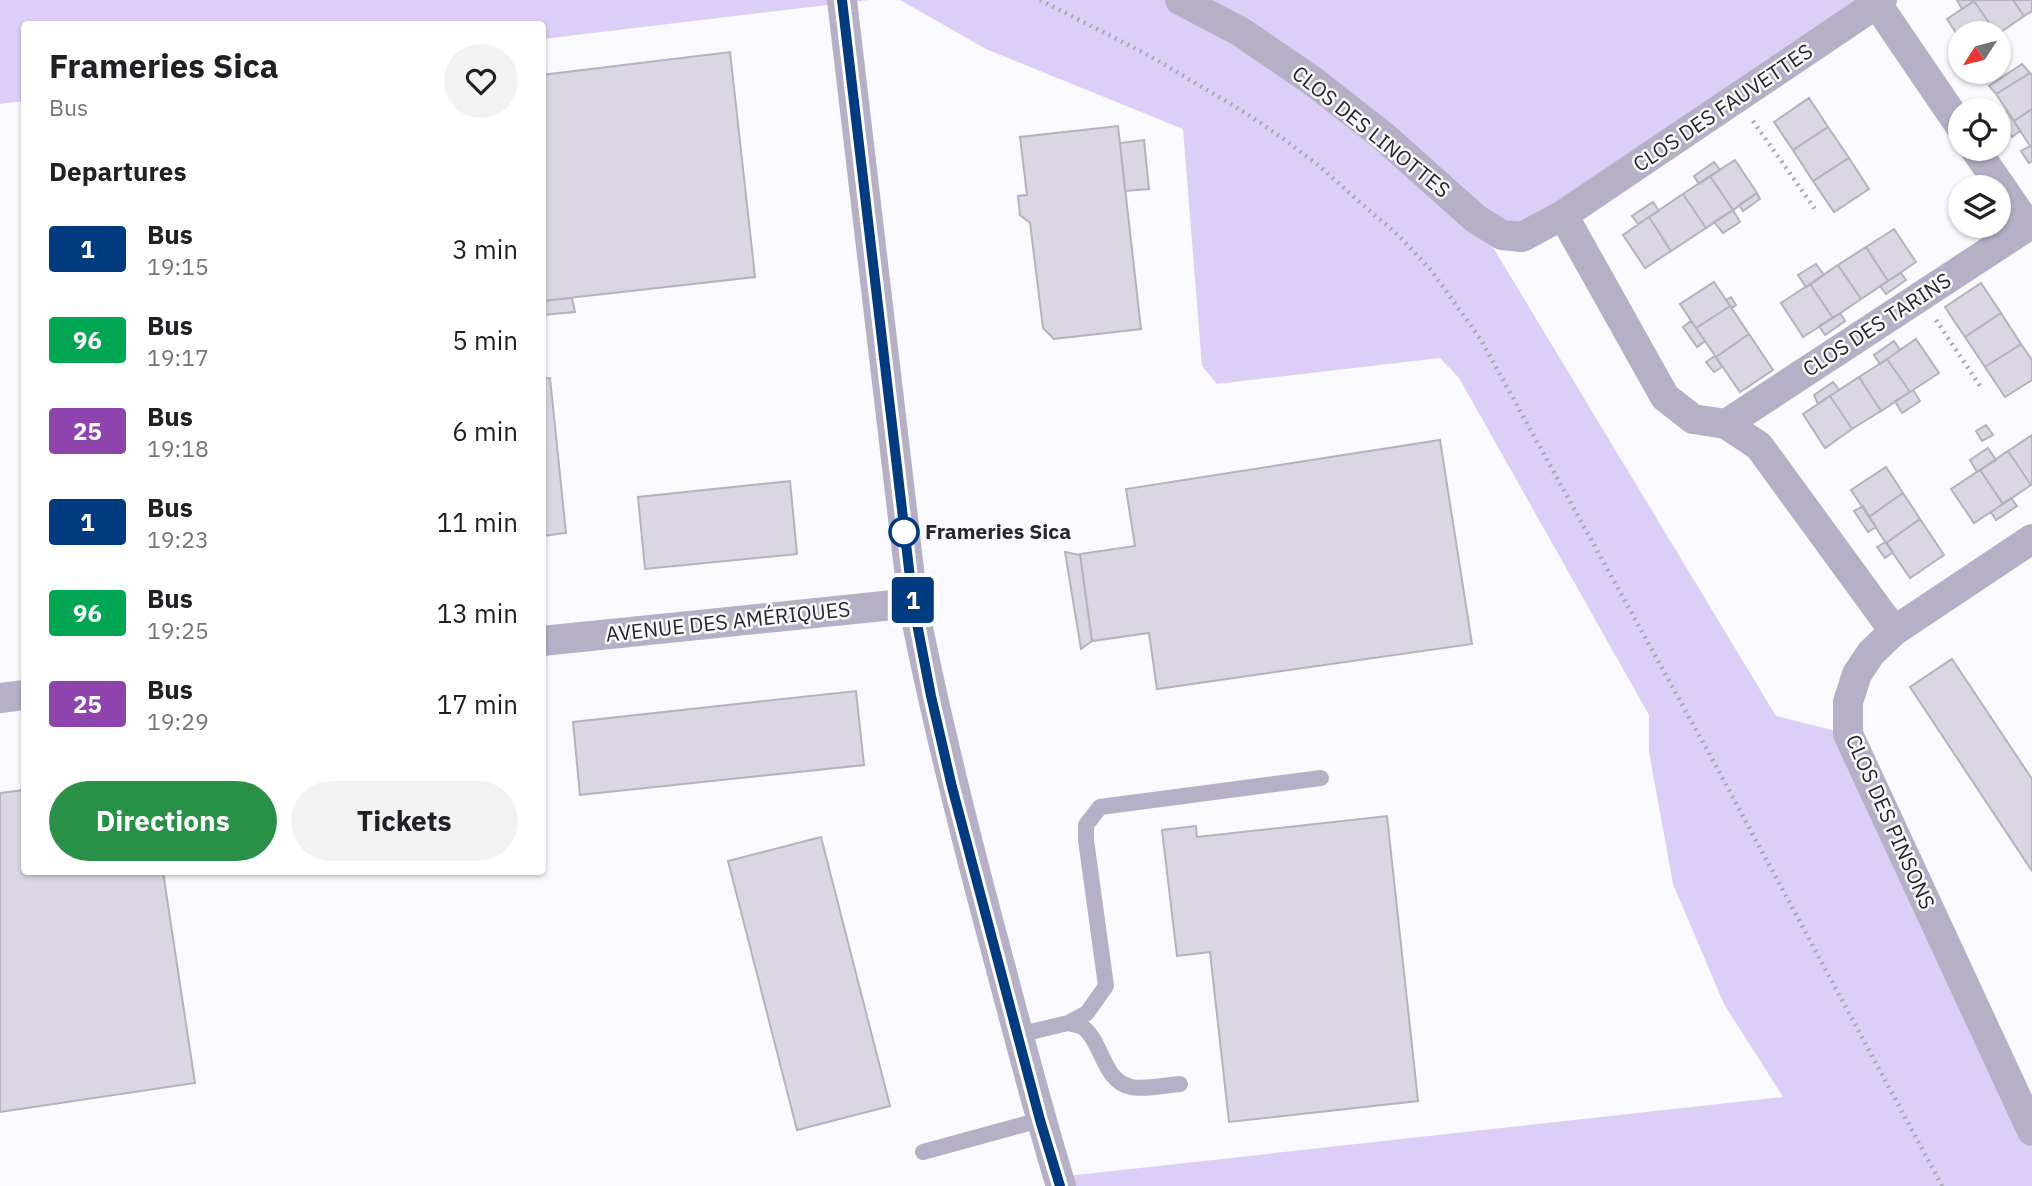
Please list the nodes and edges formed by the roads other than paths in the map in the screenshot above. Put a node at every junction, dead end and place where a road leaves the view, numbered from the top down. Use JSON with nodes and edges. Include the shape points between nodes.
{"nodes":[{"id":1,"x":842,"y":0,"type":"edge"},
{"id":2,"x":1180,"y":0,"type":"edge"},
{"id":3,"x":1879,"y":2,"type":"edge"},
{"id":4,"x":1948,"y":108,"type":"edge"},
{"id":5,"x":1984,"y":161,"type":"edge"},
{"id":6,"x":1563,"y":215,"type":"junction"},
{"id":7,"x":2030,"y":224,"type":"edge"},
{"id":8,"x":1726,"y":424,"type":"junction"},
{"id":9,"x":2032,"y":539,"type":"edge"},
{"id":10,"x":913,"y":603,"type":"junction"},
{"id":11,"x":1894,"y":631,"type":"junction"},
{"id":12,"x":546,"y":641,"type":"edge"},
{"id":13,"x":21,"y":695,"type":"edge"},
{"id":14,"x":0,"y":698,"type":"edge"},
{"id":15,"x":1321,"y":778,"type":"dead end"},
{"id":16,"x":1069,"y":1023,"type":"junction"},
{"id":17,"x":1018,"y":1035,"type":"junction"},
{"id":18,"x":1180,"y":1084,"type":"dead end"},
{"id":19,"x":1040,"y":1120,"type":"junction"},
{"id":20,"x":2032,"y":1131,"type":"edge"},
{"id":21,"x":923,"y":1152,"type":"dead end"},
{"id":22,"x":1060,"y":1186,"type":"edge"}],
"edges":[{"from":1,"to":10,"type":"street"},
{"from":2,"to":6,"type":"street","name":"CLOS DES LINOTTES","via":[[1241,32],[1314,82],[1476,219],[1502,234],[1522,237]]},
{"from":3,"to":4,"type":"street"},
{"from":3,"to":6,"type":"street","name":"CLOS DES FAUVETTES"},
{"from":5,"to":7,"type":"street","name":"CLOS DES TARINS"},
{"from":6,"to":8,"type":"street","via":[[1665,397],[1693,419]]},
{"from":7,"to":8,"type":"street","name":"CLOS DES TARINS"},
{"from":8,"to":11,"type":"street","via":[[1759,446]]},
{"from":9,"to":11,"type":"street","name":"CLOS DES PINSONS"},
{"from":10,"to":12,"type":"street","name":"AVENUE DES AMÉRIQUES"},
{"from":10,"to":17,"type":"street","via":[[952,787]]},
{"from":11,"to":20,"type":"street","name":"CLOS DES PINSONS","via":[[1857,674],[1847,702],[1848,734]]},
{"from":13,"to":14,"type":"street"},
{"from":15,"to":16,"type":"lane","via":[[1100,807],[1086,825],[1086,840],[1106,986],[1087,1013]]},
{"from":16,"to":17,"type":"lane"},
{"from":16,"to":18,"type":"lane","via":[[1082,1026],[1119,1083],[1132,1088]]},
{"from":17,"to":19,"type":"street"},
{"from":19,"to":21,"type":"lane"},
{"from":19,"to":22,"type":"street"}]}
